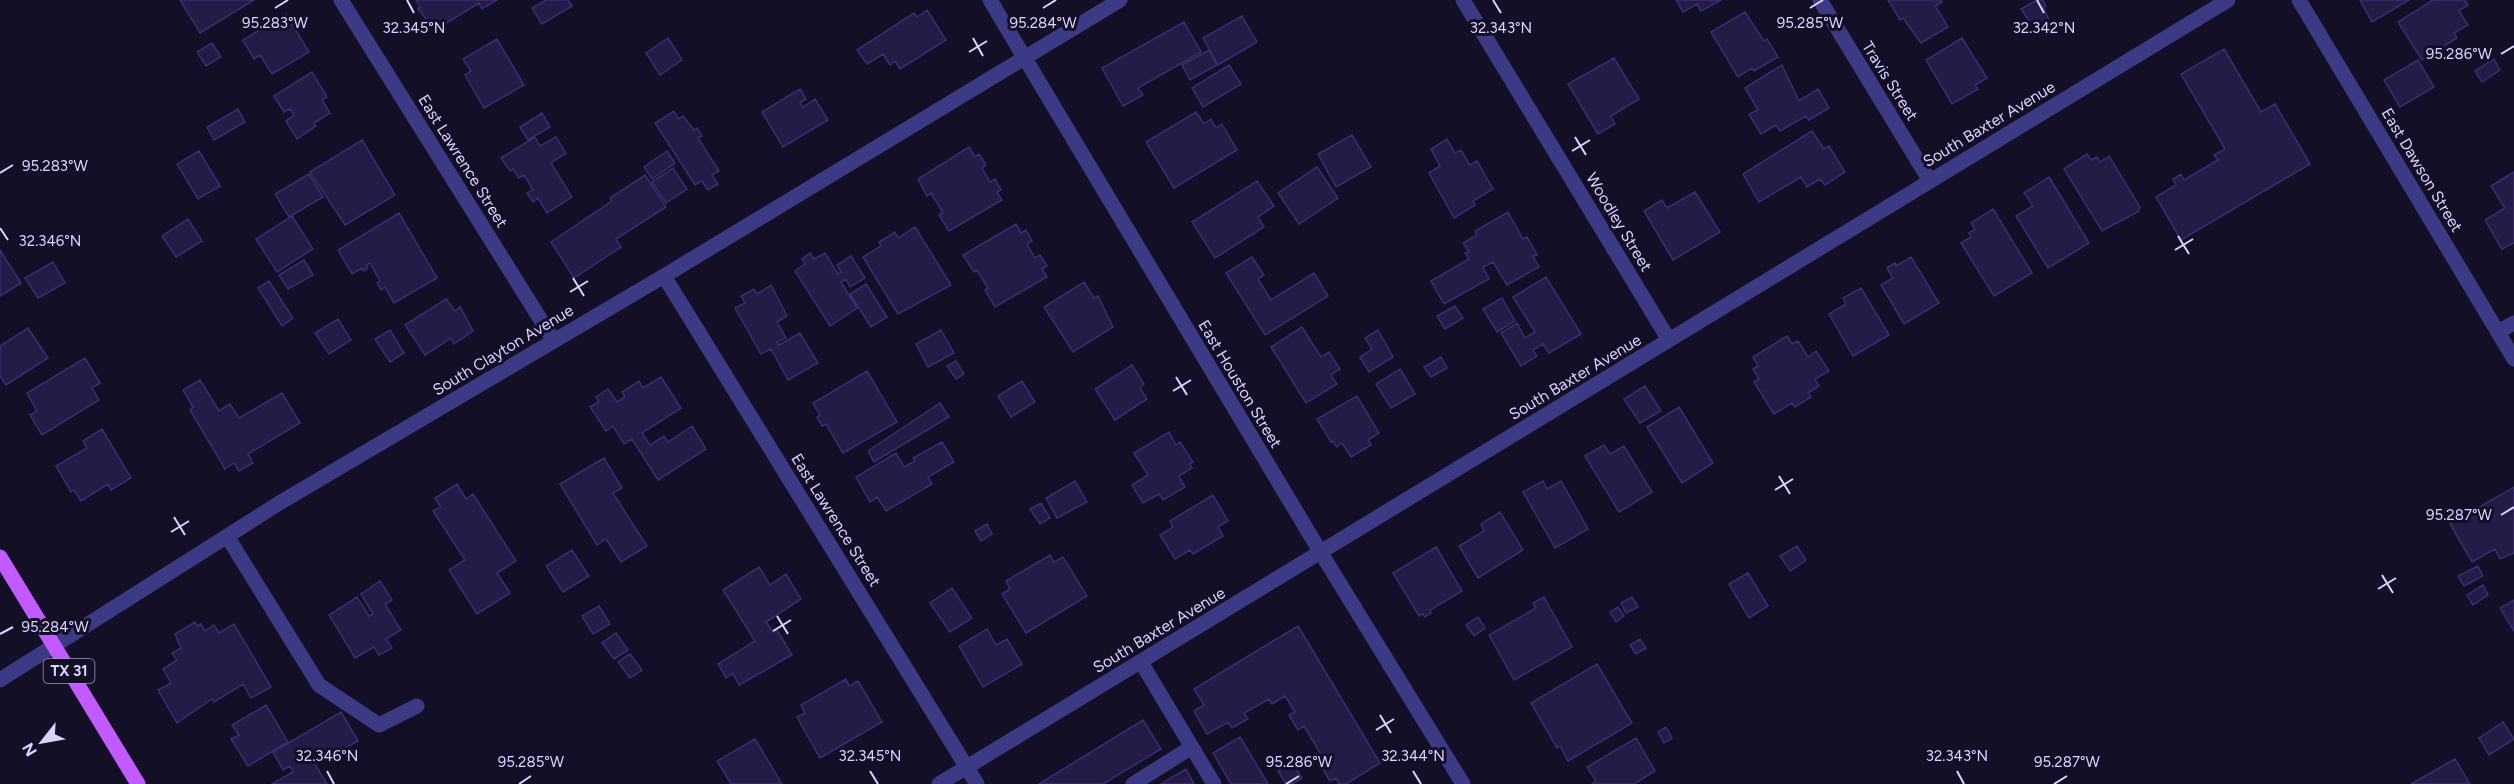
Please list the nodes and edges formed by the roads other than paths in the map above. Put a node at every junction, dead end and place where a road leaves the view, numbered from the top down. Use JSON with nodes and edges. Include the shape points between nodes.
{"nodes":[{"id":1,"x":341,"y":0,"type":"edge"},
{"id":2,"x":990,"y":0,"type":"edge"},
{"id":3,"x":1120,"y":0,"type":"edge"},
{"id":4,"x":1463,"y":0,"type":"edge"},
{"id":5,"x":1820,"y":0,"type":"edge"},
{"id":6,"x":2228,"y":0,"type":"edge"},
{"id":7,"x":2299,"y":0,"type":"edge"},
{"id":8,"x":1025,"y":57,"type":"junction"},
{"id":9,"x":1930,"y":181,"type":"junction"},
{"id":10,"x":664,"y":276,"type":"junction"},
{"id":11,"x":2514,"y":323,"type":"edge"},
{"id":12,"x":2498,"y":332,"type":"junction"},
{"id":13,"x":1669,"y":340,"type":"junction"},
{"id":14,"x":554,"y":341,"type":"junction"},
{"id":15,"x":2514,"y":359,"type":"edge"},
{"id":16,"x":227,"y":536,"type":"junction"},
{"id":17,"x":1321,"y":553,"type":"junction"},
{"id":18,"x":0,"y":557,"type":"edge"},
{"id":19,"x":54,"y":647,"type":"junction"},
{"id":20,"x":1141,"y":662,"type":"junction"},
{"id":21,"x":0,"y":681,"type":"edge"},
{"id":22,"x":417,"y":706,"type":"dead end"},
{"id":23,"x":1192,"y":747,"type":"junction"},
{"id":24,"x":967,"y":767,"type":"junction"},
{"id":25,"x":138,"y":784,"type":"edge"},
{"id":26,"x":939,"y":784,"type":"edge"},
{"id":27,"x":977,"y":784,"type":"edge"},
{"id":28,"x":1133,"y":784,"type":"edge"},
{"id":29,"x":1214,"y":784,"type":"edge"},
{"id":30,"x":1463,"y":784,"type":"edge"}],
"edges":[{"from":1,"to":14,"type":"street","name":"East Lawrence Street"},
{"from":2,"to":8,"type":"street","name":"East Houston Street"},
{"from":3,"to":8,"type":"street","name":"South Clayton Avenue"},
{"from":4,"to":13,"type":"street","name":"Woodley Street"},
{"from":5,"to":9,"type":"street","name":"Travis Street"},
{"from":6,"to":9,"type":"street","name":"South Baxter Avenue"},
{"from":7,"to":12,"type":"street","name":"East Dawson Street"},
{"from":8,"to":10,"type":"street","name":"South Clayton Avenue"},
{"from":8,"to":17,"type":"street","name":"East Houston Street"},
{"from":9,"to":13,"type":"street","name":"South Baxter Avenue"},
{"from":10,"to":14,"type":"street","name":"South Clayton Avenue"},
{"from":10,"to":24,"type":"street","name":"East Lawrence Street"},
{"from":11,"to":12,"type":"street"},
{"from":12,"to":15,"type":"street","name":"East Dawson Street"},
{"from":13,"to":17,"type":"street","name":"South Baxter Avenue"},
{"from":14,"to":16,"type":"street","name":"South Clayton Avenue"},
{"from":16,"to":19,"type":"street","name":"South Clayton Avenue"},
{"from":16,"to":22,"type":"street","via":[[319,685],[379,725]]},
{"from":17,"to":20,"type":"street","name":"South Baxter Avenue"},
{"from":17,"to":30,"type":"street","name":"East Houston Street"},
{"from":18,"to":19,"type":"main road","number":"TX 31"},
{"from":19,"to":21,"type":"street","name":"South Clayton Avenue"},
{"from":19,"to":25,"type":"main road","number":"TX 31"},
{"from":20,"to":23,"type":"street"},
{"from":20,"to":24,"type":"street","name":"South Baxter Avenue"},
{"from":23,"to":28,"type":"street"},
{"from":23,"to":29,"type":"street"},
{"from":24,"to":26,"type":"street","name":"South Baxter Avenue"},
{"from":24,"to":27,"type":"street","name":"East Lawrence Street"}]}
